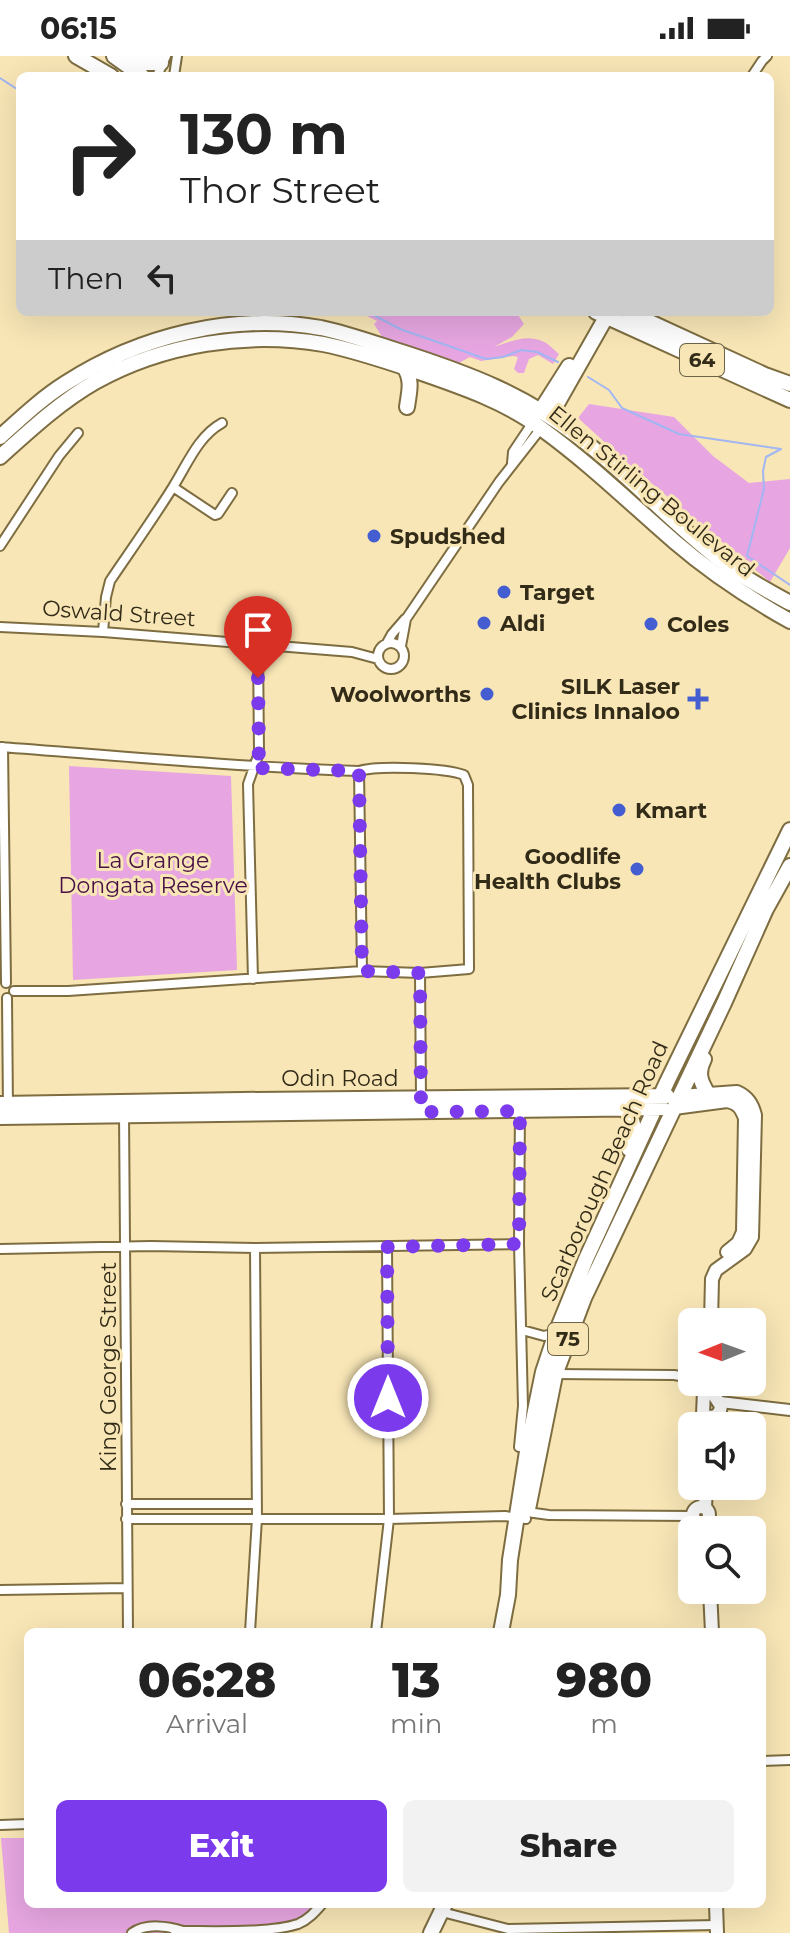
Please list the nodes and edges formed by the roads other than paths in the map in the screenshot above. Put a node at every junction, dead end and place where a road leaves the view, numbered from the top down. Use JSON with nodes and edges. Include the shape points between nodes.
{"nodes":[{"id":1,"x":76,"y":56,"type":"edge"},
{"id":2,"x":114,"y":56,"type":"edge"},
{"id":3,"x":124,"y":56,"type":"edge"},
{"id":4,"x":767,"y":56,"type":"edge"},
{"id":5,"x":161,"y":65,"type":"edge"},
{"id":6,"x":104,"y":72,"type":"edge"},
{"id":7,"x":136,"y":72,"type":"edge"},
{"id":8,"x":755,"y":72,"type":"edge"},
{"id":9,"x":599,"y":316,"type":"edge"},
{"id":10,"x":608,"y":316,"type":"edge"},
{"id":11,"x":637,"y":316,"type":"edge"},
{"id":12,"x":266,"y":318,"type":"edge"},
{"id":13,"x":265,"y":340,"type":"junction"},
{"id":14,"x":404,"y":367,"type":"junction"},
{"id":15,"x":790,"y":384,"type":"edge"},
{"id":16,"x":790,"y":400,"type":"edge"},
{"id":17,"x":407,"y":407,"type":"dead end"},
{"id":18,"x":222,"y":423,"type":"dead end"},
{"id":19,"x":537,"y":425,"type":"junction"},
{"id":20,"x":78,"y":433,"type":"dead end"},
{"id":21,"x":1,"y":435,"type":"edge"},
{"id":22,"x":0,"y":457,"type":"edge"},
{"id":23,"x":173,"y":487,"type":"junction"},
{"id":24,"x":232,"y":493,"type":"dead end"},
{"id":25,"x":0,"y":546,"type":"edge"},
{"id":26,"x":786,"y":599,"type":"edge"},
{"id":27,"x":406,"y":619,"type":"junction"},
{"id":28,"x":790,"y":621,"type":"edge"},
{"id":29,"x":0,"y":627,"type":"edge"},
{"id":30,"x":103,"y":632,"type":"junction"},
{"id":31,"x":258,"y":646,"type":"junction"},
{"id":32,"x":401,"y":646,"type":"junction"},
{"id":33,"x":382,"y":650,"type":"junction"},
{"id":34,"x":1,"y":747,"type":"edge"},
{"id":35,"x":253,"y":768,"type":"junction"},
{"id":36,"x":359,"y":771,"type":"junction"},
{"id":37,"x":790,"y":830,"type":"edge"},
{"id":38,"x":790,"y":866,"type":"edge"},
{"id":39,"x":362,"y":971,"type":"junction"},
{"id":40,"x":420,"y":973,"type":"junction"},
{"id":41,"x":253,"y":979,"type":"junction"},
{"id":42,"x":3,"y":984,"type":"edge"},
{"id":43,"x":7,"y":995,"type":"edge"},
{"id":44,"x":724,"y":1003,"type":"junction"},
{"id":45,"x":667,"y":1082,"type":"junction"},
{"id":46,"x":708,"y":1094,"type":"junction"},
{"id":47,"x":573,"y":1097,"type":"junction"},
{"id":48,"x":658,"y":1102,"type":"junction"},
{"id":49,"x":677,"y":1102,"type":"junction"},
{"id":50,"x":520,"y":1104,"type":"junction"},
{"id":51,"x":421,"y":1106,"type":"junction"},
{"id":52,"x":124,"y":1108,"type":"junction"},
{"id":53,"x":624,"y":1109,"type":"junction"},
{"id":54,"x":4,"y":1110,"type":"edge"},
{"id":55,"x":750,"y":1136,"type":"junction"},
{"id":56,"x":602,"y":1224,"type":"junction"},
{"id":57,"x":519,"y":1244,"type":"junction"},
{"id":58,"x":125,"y":1247,"type":"junction"},
{"id":59,"x":387,"y":1247,"type":"junction"},
{"id":60,"x":255,"y":1248,"type":"junction"},
{"id":61,"x":0,"y":1249,"type":"edge"},
{"id":62,"x":704,"y":1308,"type":"edge"},
{"id":63,"x":711,"y":1308,"type":"edge"},
{"id":64,"x":522,"y":1330,"type":"junction"},
{"id":65,"x":556,"y":1333,"type":"junction"},
{"id":66,"x":549,"y":1373,"type":"junction"},
{"id":67,"x":678,"y":1373,"type":"edge"},
{"id":68,"x":674,"y":1375,"type":"junction"},
{"id":69,"x":678,"y":1376,"type":"edge"},
{"id":70,"x":790,"y":1410,"type":"edge"},
{"id":71,"x":729,"y":1412,"type":"edge"},
{"id":72,"x":519,"y":1447,"type":"dead end"},
{"id":73,"x":126,"y":1504,"type":"junction"},
{"id":74,"x":257,"y":1504,"type":"junction"},
{"id":75,"x":524,"y":1516,"type":"junction"},
{"id":76,"x":257,"y":1518,"type":"junction"},
{"id":77,"x":678,"y":1518,"type":"edge"},
{"id":78,"x":126,"y":1519,"type":"junction"},
{"id":79,"x":389,"y":1519,"type":"junction"},
{"id":80,"x":127,"y":1588,"type":"junction"},
{"id":81,"x":0,"y":1590,"type":"edge"},
{"id":82,"x":707,"y":1604,"type":"edge"},
{"id":83,"x":709,"y":1604,"type":"edge"},
{"id":84,"x":128,"y":1628,"type":"edge"},
{"id":85,"x":250,"y":1628,"type":"edge"},
{"id":86,"x":376,"y":1628,"type":"edge"},
{"id":87,"x":502,"y":1628,"type":"edge"},
{"id":88,"x":706,"y":1628,"type":"edge"},
{"id":89,"x":712,"y":1628,"type":"edge"},
{"id":90,"x":790,"y":1760,"type":"edge"},
{"id":91,"x":766,"y":1761,"type":"edge"},
{"id":92,"x":24,"y":1824,"type":"edge"},
{"id":93,"x":0,"y":1825,"type":"edge"},
{"id":94,"x":318,"y":1908,"type":"edge"},
{"id":95,"x":444,"y":1908,"type":"edge"},
{"id":96,"x":710,"y":1908,"type":"edge"},
{"id":97,"x":716,"y":1908,"type":"edge"},
{"id":98,"x":713,"y":1929,"type":"edge"},
{"id":99,"x":180,"y":1932,"type":"edge"},
{"id":100,"x":132,"y":1933,"type":"edge"},
{"id":101,"x":431,"y":1933,"type":"edge"}],
"edges":[{"from":1,"to":6,"type":"main road"},
{"from":2,"to":7,"type":"main road"},
{"from":3,"to":5,"type":"main road"},
{"from":4,"to":8,"type":"street"},
{"from":9,"to":19,"type":"main road"},
{"from":10,"to":16,"type":"main road","number":"64"},
{"from":11,"to":15,"type":"main road","number":"64"},
{"from":12,"to":13,"type":"main road"},
{"from":12,"to":19,"type":"main road","name":"Ellen Stirling Boulevard","via":[[347,334],[459,370],[495,386]]},
{"from":12,"to":21,"type":"main road","name":"Ellen Stirling Boulevard","via":[[169,336],[127,351],[63,385]]},
{"from":13,"to":14,"type":"main road","name":"Ellen Stirling Boulevard","via":[[326,345]]},
{"from":13,"to":22,"type":"main road","name":"Ellen Stirling Boulevard","via":[[207,344],[136,363],[68,400]]},
{"from":14,"to":17,"type":"main road","via":[[411,382]]},
{"from":14,"to":19,"type":"main road","name":"Ellen Stirling Boulevard","via":[[478,393]]},
{"from":18,"to":23,"type":"street","via":[[199,444]]},
{"from":19,"to":26,"type":"main road","name":"Ellen Stirling Boulevard","via":[[601,454],[722,561]]},
{"from":19,"to":27,"type":"street","via":[[513,452],[512,463]]},
{"from":19,"to":28,"type":"main road","name":"Ellen Stirling Boulevard","via":[[727,583]]},
{"from":20,"to":25,"type":"street"},
{"from":23,"to":24,"type":"street","via":[[215,515]]},
{"from":23,"to":30,"type":"street","via":[[110,581]]},
{"from":27,"to":32,"type":"street"},
{"from":27,"to":33,"type":"street"},
{"from":29,"to":30,"type":"street","name":"Oswald Street"},
{"from":30,"to":31,"type":"street","name":"Oswald Street"},
{"from":31,"to":33,"type":"street","name":"Oswald Street"},
{"from":31,"to":35,"type":"street","via":[[259,753]]},
{"from":32,"to":33,"type":"street","via":[[393,643]]},
{"from":32,"to":33,"type":"street","via":[[404,658],[396,668],[380,663]]},
{"from":34,"to":35,"type":"street"},
{"from":34,"to":42,"type":"street"},
{"from":35,"to":36,"type":"street"},
{"from":35,"to":41,"type":"street","via":[[248,784]]},
{"from":36,"to":39,"type":"street"},
{"from":36,"to":40,"type":"street","via":[[457,772],[468,785],[469,969]]},
{"from":37,"to":45,"type":"main road","name":"Scarborough Beach Road","number":"75"},
{"from":38,"to":44,"type":"main road","name":"Scarborough Beach Road","number":"75"},
{"from":39,"to":40,"type":"street"},
{"from":39,"to":41,"type":"street"},
{"from":40,"to":51,"type":"street"},
{"from":41,"to":43,"type":"street"},
{"from":42,"to":43,"type":"street","via":[[11,985]]},
{"from":43,"to":54,"type":"street"},
{"from":44,"to":46,"type":"main road","via":[[699,1075]]},
{"from":44,"to":49,"type":"main road","name":"Scarborough Beach Road","number":"75"},
{"from":45,"to":47,"type":"main road","via":[[587,1090]]},
{"from":45,"to":48,"type":"main road","name":"Scarborough Beach Road","number":"75"},
{"from":46,"to":49,"type":"main road"},
{"from":46,"to":55,"type":"main road","via":[[745,1096],[755,1115]]},
{"from":47,"to":48,"type":"main road","name":"Odin Road"},
{"from":47,"to":50,"type":"main road","name":"Odin Road"},
{"from":48,"to":49,"type":"main road","name":"Odin Road"},
{"from":48,"to":53,"type":"main road","name":"Odin Road"},
{"from":48,"to":56,"type":"main road","name":"Scarborough Beach Road","number":"75"},
{"from":49,"to":55,"type":"main road","via":[[735,1103]]},
{"from":49,"to":66,"type":"main road","name":"Scarborough Beach Road","number":"75"},
{"from":50,"to":51,"type":"main road","name":"Odin Road"},
{"from":50,"to":53,"type":"main road","name":"Odin Road"},
{"from":50,"to":57,"type":"street"},
{"from":51,"to":52,"type":"main road","name":"Odin Road"},
{"from":52,"to":54,"type":"main road","name":"Odin Road"},
{"from":52,"to":58,"type":"street","name":"King George Street"},
{"from":53,"to":56,"type":"main road","via":[[634,1136]]},
{"from":55,"to":62,"type":"main road","via":[[743,1232],[738,1243],[710,1265]]},
{"from":55,"to":63,"type":"main road","via":[[752,1237],[745,1249],[716,1270]]},
{"from":56,"to":65,"type":"main road","name":"Scarborough Beach Road","number":"75"},
{"from":57,"to":59,"type":"street"},
{"from":57,"to":64,"type":"street"},
{"from":58,"to":60,"type":"street"},
{"from":58,"to":61,"type":"street"},
{"from":58,"to":73,"type":"street","name":"King George Street"},
{"from":59,"to":60,"type":"street"},
{"from":59,"to":79,"type":"street"},
{"from":60,"to":74,"type":"street"},
{"from":64,"to":65,"type":"street","via":[[547,1337]]},
{"from":64,"to":72,"type":"street"},
{"from":65,"to":66,"type":"main road","name":"Scarborough Beach Road","number":"75"},
{"from":66,"to":68,"type":"street"},
{"from":66,"to":75,"type":"main road","name":"Scarborough Beach Road","number":"75"},
{"from":67,"to":68,"type":"street"},
{"from":68,"to":69,"type":"street"},
{"from":70,"to":71,"type":"street","via":[[754,1406]]},
{"from":73,"to":74,"type":"street"},
{"from":73,"to":78,"type":"street","name":"King George Street"},
{"from":74,"to":76,"type":"street"},
{"from":75,"to":77,"type":"street"},
{"from":75,"to":79,"type":"street"},
{"from":75,"to":87,"type":"main road","name":"Scarborough Beach Road","number":"75"},
{"from":76,"to":78,"type":"street"},
{"from":76,"to":79,"type":"street"},
{"from":76,"to":85,"type":"street"},
{"from":78,"to":80,"type":"street","name":"King George Street"},
{"from":79,"to":86,"type":"street"},
{"from":80,"to":81,"type":"street"},
{"from":80,"to":84,"type":"street","name":"King George Street"},
{"from":82,"to":88,"type":"main road"},
{"from":83,"to":89,"type":"main road"},
{"from":90,"to":91,"type":"street"},
{"from":92,"to":93,"type":"street"},
{"from":94,"to":99,"type":"street","via":[[286,1927]]},
{"from":95,"to":98,"type":"street","via":[[508,1929]]},
{"from":95,"to":101,"type":"main road"},
{"from":96,"to":98,"type":"main road"},
{"from":97,"to":98,"type":"main road"},
{"from":99,"to":100,"type":"street","via":[[173,1927],[142,1927]]}]}
